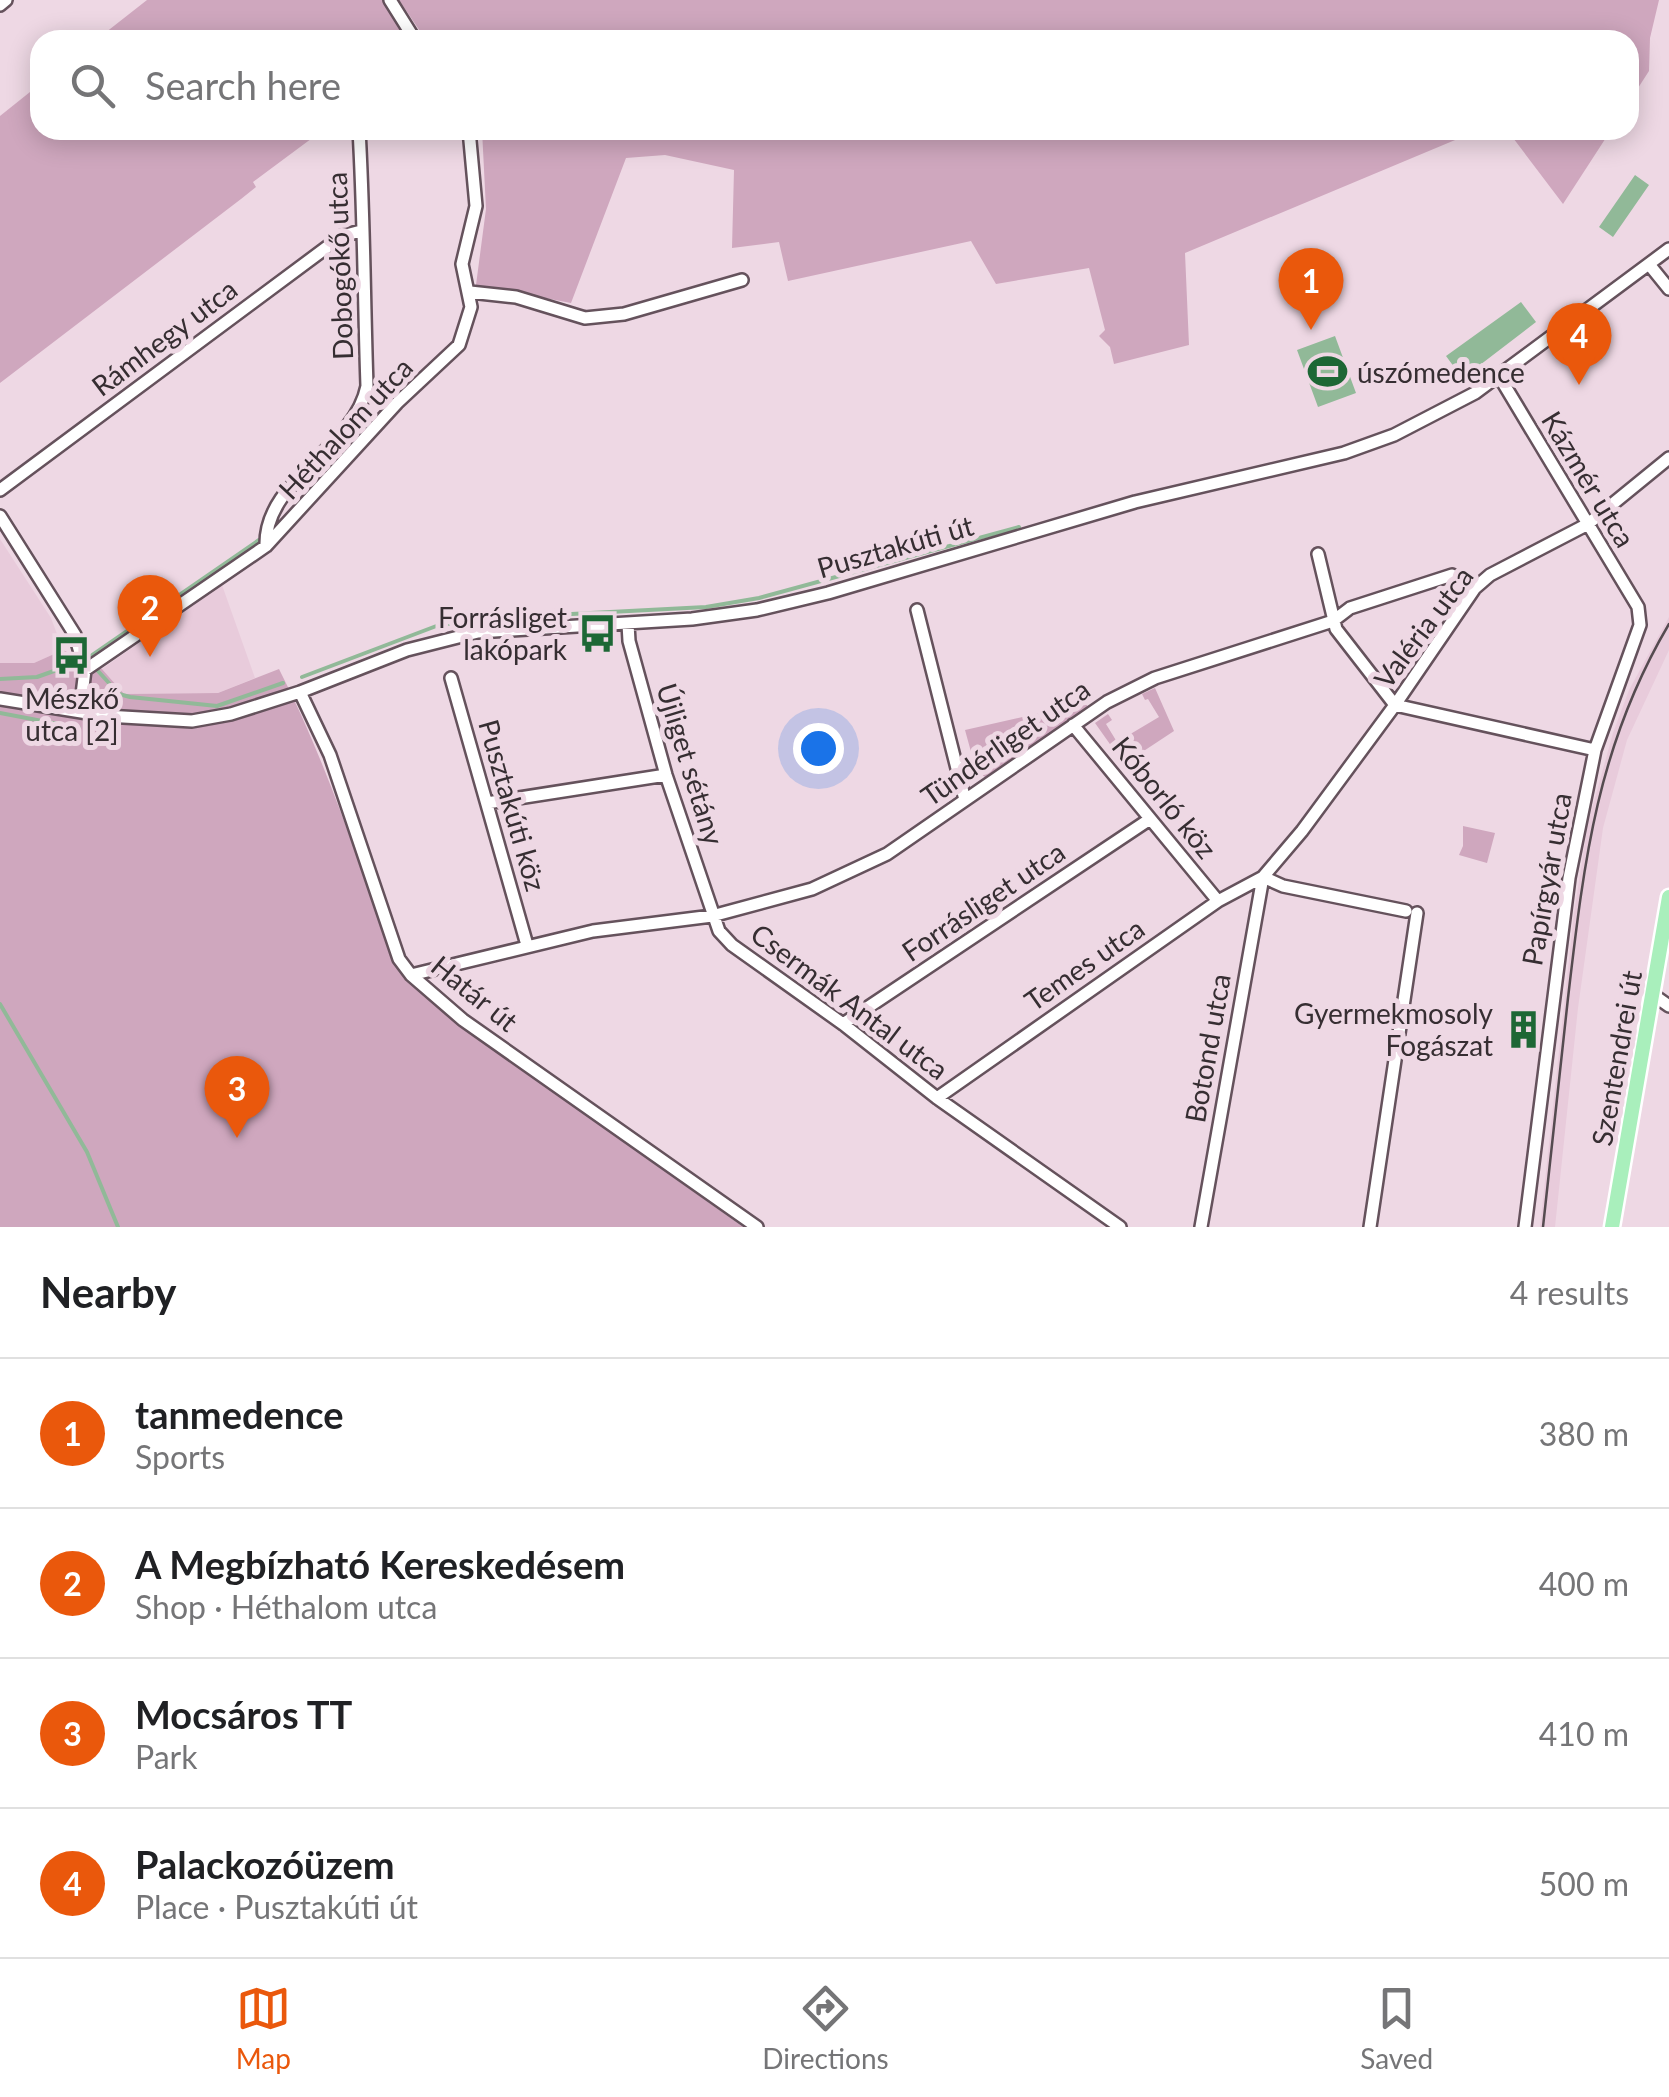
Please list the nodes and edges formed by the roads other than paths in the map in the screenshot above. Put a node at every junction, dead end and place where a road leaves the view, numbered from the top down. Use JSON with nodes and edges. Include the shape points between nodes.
{"nodes":[{"id":1,"x":390,"y":0,"type":"edge"},
{"id":2,"x":409,"y":30,"type":"edge"},
{"id":3,"x":360,"y":140,"type":"edge"},
{"id":4,"x":470,"y":140,"type":"edge"},
{"id":5,"x":361,"y":231,"type":"junction"},
{"id":6,"x":1669,"y":248,"type":"edge"},
{"id":7,"x":1652,"y":268,"type":"dead end"},
{"id":8,"x":742,"y":280,"type":"dead end"},
{"id":9,"x":1669,"y":289,"type":"edge"},
{"id":10,"x":470,"y":292,"type":"junction"},
{"id":11,"x":1499,"y":376,"type":"junction"},
{"id":12,"x":1669,"y":458,"type":"edge"},
{"id":13,"x":0,"y":490,"type":"edge"},
{"id":14,"x":0,"y":516,"type":"edge"},
{"id":15,"x":1588,"y":524,"type":"junction"},
{"id":16,"x":266,"y":546,"type":"junction"},
{"id":17,"x":1318,"y":554,"type":"dead end"},
{"id":18,"x":1475,"y":588,"type":"junction"},
{"id":19,"x":1638,"y":607,"type":"joint"},
{"id":20,"x":917,"y":610,"type":"dead end"},
{"id":21,"x":1333,"y":622,"type":"junction"},
{"id":22,"x":628,"y":624,"type":"junction"},
{"id":23,"x":84,"y":670,"type":"junction"},
{"id":24,"x":451,"y":678,"type":"dead end"},
{"id":25,"x":300,"y":692,"type":"junction"},
{"id":26,"x":0,"y":699,"type":"edge"},
{"id":27,"x":1395,"y":705,"type":"junction"},
{"id":28,"x":80,"y":711,"type":"junction"},
{"id":29,"x":1073,"y":725,"type":"junction"},
{"id":30,"x":1595,"y":750,"type":"junction"},
{"id":31,"x":666,"y":775,"type":"junction"},
{"id":32,"x":965,"y":800,"type":"junction"},
{"id":33,"x":487,"y":803,"type":"junction"},
{"id":34,"x":1150,"y":820,"type":"junction"},
{"id":35,"x":1263,"y":877,"type":"junction"},
{"id":36,"x":1669,"y":897,"type":"edge"},
{"id":37,"x":1218,"y":902,"type":"junction"},
{"id":38,"x":712,"y":916,"type":"junction"},
{"id":39,"x":527,"y":945,"type":"junction"},
{"id":40,"x":411,"y":975,"type":"junction"},
{"id":41,"x":1652,"y":994,"type":"junction"},
{"id":42,"x":1669,"y":1006,"type":"edge"},
{"id":43,"x":844,"y":1024,"type":"junction"},
{"id":44,"x":937,"y":1098,"type":"junction"},
{"id":45,"x":757,"y":1227,"type":"edge"},
{"id":46,"x":1120,"y":1227,"type":"edge"},
{"id":47,"x":1201,"y":1227,"type":"edge"},
{"id":48,"x":1370,"y":1227,"type":"edge"},
{"id":49,"x":1526,"y":1227,"type":"edge"},
{"id":50,"x":1612,"y":1227,"type":"edge"}],
"edges":[{"from":1,"to":2,"type":"street"},
{"from":3,"to":5,"type":"street","name":"Dobogókő utca"},
{"from":4,"to":10,"type":"street","name":"Héthalom utca","via":[[476,206],[462,264]]},
{"from":5,"to":13,"type":"street","name":"Rámhegy utca","via":[[342,236]]},
{"from":5,"to":16,"type":"street","name":"Dobogókő utca","via":[[365,399],[274,508]]},
{"from":6,"to":11,"type":"street","name":"Pusztakúti út"},
{"from":7,"to":9,"type":"street"},
{"from":8,"to":10,"type":"street","via":[[597,318]]},
{"from":10,"to":16,"type":"street","name":"Héthalom utca","via":[[459,345]]},
{"from":11,"to":15,"type":"street","name":"Kázmér utca"},
{"from":11,"to":22,"type":"street","name":"Pusztakúti út","via":[[1446,410],[1344,453],[1134,502],[757,610]]},
{"from":12,"to":15,"type":"street","name":"Valéria utca"},
{"from":14,"to":23,"type":"street","via":[[68,621]]},
{"from":15,"to":18,"type":"street","name":"Valéria utca"},
{"from":15,"to":19,"type":"street","name":"Kázmér utca"},
{"from":16,"to":23,"type":"street","name":"Héthalom utca"},
{"from":17,"to":21,"type":"street"},
{"from":18,"to":21,"type":"street","name":"Tündérliget utca","via":[[1452,575],[1350,608]]},
{"from":18,"to":27,"type":"street","name":"Valéria utca"},
{"from":19,"to":30,"type":"street","name":"Papírgyár utca","via":[[1639,632]]},
{"from":20,"to":32,"type":"street"},
{"from":21,"to":27,"type":"street"},
{"from":21,"to":29,"type":"street","name":"Tündérliget utca","via":[[1137,685]]},
{"from":22,"to":25,"type":"street","name":"Pusztakúti út","via":[[460,636]]},
{"from":22,"to":31,"type":"street","name":"Újliget sétány"},
{"from":23,"to":28,"type":"street"},
{"from":24,"to":33,"type":"street","name":"Pusztakúti köz"},
{"from":25,"to":28,"type":"street","name":"Pusztakúti út","via":[[192,721]]},
{"from":25,"to":40,"type":"street","name":"Határ út","via":[[330,755],[399,959]]},
{"from":26,"to":28,"type":"street","name":"Pusztakúti út"},
{"from":27,"to":30,"type":"street"},
{"from":27,"to":35,"type":"street","name":"Valéria utca"},
{"from":29,"to":32,"type":"street","name":"Tündérliget utca"},
{"from":29,"to":34,"type":"street","name":"Kóborló köz"},
{"from":30,"to":49,"type":"street","name":"Papírgyár utca","via":[[1559,943]]},
{"from":31,"to":33,"type":"street"},
{"from":31,"to":38,"type":"street","name":"Újliget sétány"},
{"from":32,"to":38,"type":"street","name":"Tündérliget utca","via":[[886,854],[812,890]]},
{"from":33,"to":39,"type":"street","name":"Pusztakúti köz"},
{"from":34,"to":37,"type":"street","name":"Kóborló köz"},
{"from":34,"to":43,"type":"street","name":"Forrásliget utca"},
{"from":35,"to":37,"type":"street","name":"Temes utca"},
{"from":35,"to":47,"type":"street","name":"Botond utca"},
{"from":35,"to":48,"type":"street","via":[[1412,912]]},
{"from":36,"to":41,"type":"main road","name":"Szentendrei út"},
{"from":37,"to":44,"type":"street","name":"Temes utca"},
{"from":38,"to":39,"type":"street"},
{"from":38,"to":43,"type":"street","name":"Csermák Antal utca","via":[[732,945]]},
{"from":39,"to":40,"type":"street"},
{"from":40,"to":45,"type":"street","name":"Határ út","via":[[462,1020]]},
{"from":41,"to":42,"type":"street"},
{"from":41,"to":50,"type":"main road","name":"Szentendrei út"},
{"from":43,"to":44,"type":"street","name":"Csermák Antal utca"},
{"from":44,"to":46,"type":"street","name":"Csermák Antal utca"}]}
